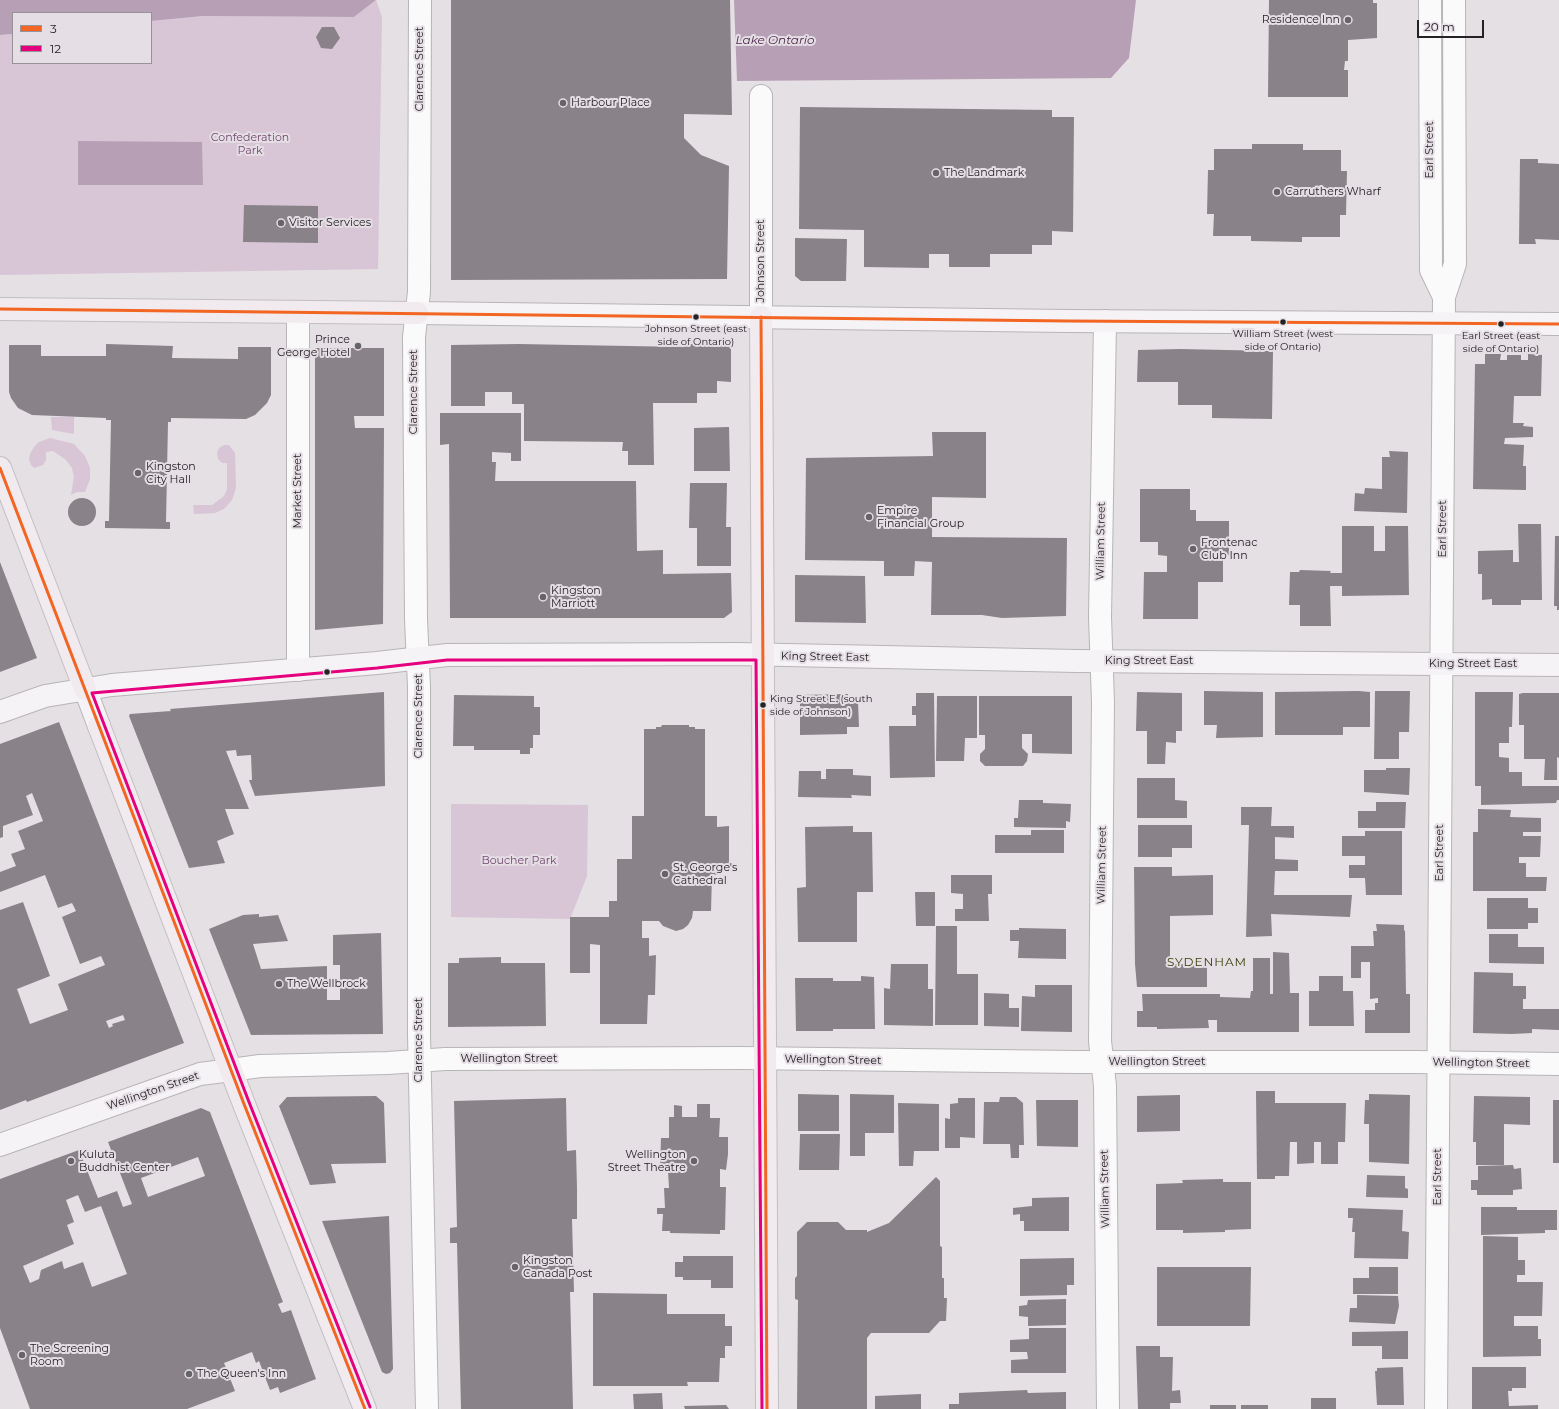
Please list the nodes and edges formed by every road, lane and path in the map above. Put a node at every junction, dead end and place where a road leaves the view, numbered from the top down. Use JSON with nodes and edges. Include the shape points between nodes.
{"nodes":[{"id":1,"x":420,"y":0,"type":"edge"},
{"id":2,"x":1430,"y":0,"type":"edge"},
{"id":3,"x":1454,"y":0,"type":"edge"},
{"id":4,"x":761,"y":96,"type":"dead end"},
{"id":5,"x":1444,"y":297,"type":"junction"},
{"id":6,"x":0,"y":309,"type":"edge"},
{"id":7,"x":298,"y":312,"type":"junction"},
{"id":8,"x":417,"y":313,"type":"junction"},
{"id":9,"x":761,"y":317,"type":"junction"},
{"id":10,"x":1105,"y":321,"type":"junction"},
{"id":11,"x":1444,"y":323,"type":"junction"},
{"id":12,"x":1559,"y":324,"type":"edge"},
{"id":13,"x":0,"y":468,"type":"edge"},
{"id":14,"x":762,"y":655,"type":"junction"},
{"id":15,"x":418,"y":658,"type":"junction"},
{"id":16,"x":1101,"y":662,"type":"junction"},
{"id":17,"x":1442,"y":664,"type":"junction"},
{"id":18,"x":1559,"y":664,"type":"edge"},
{"id":19,"x":298,"y":670,"type":"junction"},
{"id":20,"x":85,"y":689,"type":"junction"},
{"id":21,"x":0,"y":712,"type":"edge"},
{"id":22,"x":764,"y":1059,"type":"junction"},
{"id":23,"x":420,"y":1061,"type":"junction"},
{"id":24,"x":1102,"y":1062,"type":"junction"},
{"id":25,"x":1439,"y":1062,"type":"junction"},
{"id":26,"x":1559,"y":1064,"type":"edge"},
{"id":27,"x":231,"y":1070,"type":"junction"},
{"id":28,"x":0,"y":1146,"type":"edge"},
{"id":29,"x":365,"y":1409,"type":"edge"},
{"id":30,"x":427,"y":1409,"type":"edge"},
{"id":31,"x":767,"y":1409,"type":"edge"},
{"id":32,"x":1108,"y":1409,"type":"edge"},
{"id":33,"x":1436,"y":1409,"type":"edge"}],
"edges":[{"from":1,"to":8,"type":"street","name":"Clarence Street"},
{"from":2,"to":5,"type":"street","name":"Earl Street","via":[[1431,270]]},
{"from":3,"to":5,"type":"street","name":"Earl Street","via":[[1455,264]]},
{"from":4,"to":9,"type":"street","name":"Johnson Street"},
{"from":5,"to":11,"type":"street","name":"Earl Street"},
{"from":6,"to":7,"type":"main road"},
{"from":7,"to":8,"type":"main road"},
{"from":7,"to":19,"type":"street","name":"Market Street"},
{"from":8,"to":9,"type":"main road"},
{"from":8,"to":15,"type":"street","name":"Clarence Street","via":[[414,345]]},
{"from":9,"to":10,"type":"main road"},
{"from":9,"to":14,"type":"main road","name":"Johnson Street","via":[[761,572],[764,631]]},
{"from":10,"to":11,"type":"main road"},
{"from":10,"to":16,"type":"street","name":"William Street"},
{"from":11,"to":12,"type":"main road"},
{"from":11,"to":17,"type":"street","name":"Earl Street"},
{"from":13,"to":20,"type":"main road"},
{"from":14,"to":15,"type":"main road","name":"King Street East","via":[[447,655]]},
{"from":14,"to":16,"type":"main road","name":"King Street East"},
{"from":14,"to":22,"type":"main road","name":"Johnson Street"},
{"from":15,"to":19,"type":"main road","name":"King Street East"},
{"from":15,"to":23,"type":"street","name":"Clarence Street"},
{"from":16,"to":17,"type":"main road","name":"King Street East"},
{"from":16,"to":24,"type":"street","name":"William Street"},
{"from":17,"to":18,"type":"main road","name":"King Street East"},
{"from":17,"to":25,"type":"street","name":"Earl Street"},
{"from":19,"to":20,"type":"main road","name":"King Street East"},
{"from":20,"to":21,"type":"main road","name":"King Street East","via":[[45,696]]},
{"from":20,"to":27,"type":"main road"},
{"from":22,"to":23,"type":"street","name":"Wellington Street"},
{"from":22,"to":24,"type":"street","name":"Wellington Street"},
{"from":22,"to":31,"type":"main road","name":"Johnson Street"},
{"from":23,"to":27,"type":"street","name":"Wellington Street","via":[[260,1066]]},
{"from":23,"to":30,"type":"street","name":"Clarence Street"},
{"from":24,"to":25,"type":"street","name":"Wellington Street"},
{"from":24,"to":32,"type":"street","name":"William Street","via":[[1105,1086]]},
{"from":25,"to":26,"type":"street","name":"Wellington Street"},
{"from":25,"to":33,"type":"street","name":"Earl Street"},
{"from":27,"to":28,"type":"main road","name":"Wellington Street","via":[[200,1074]]},
{"from":27,"to":29,"type":"main road"}]}
